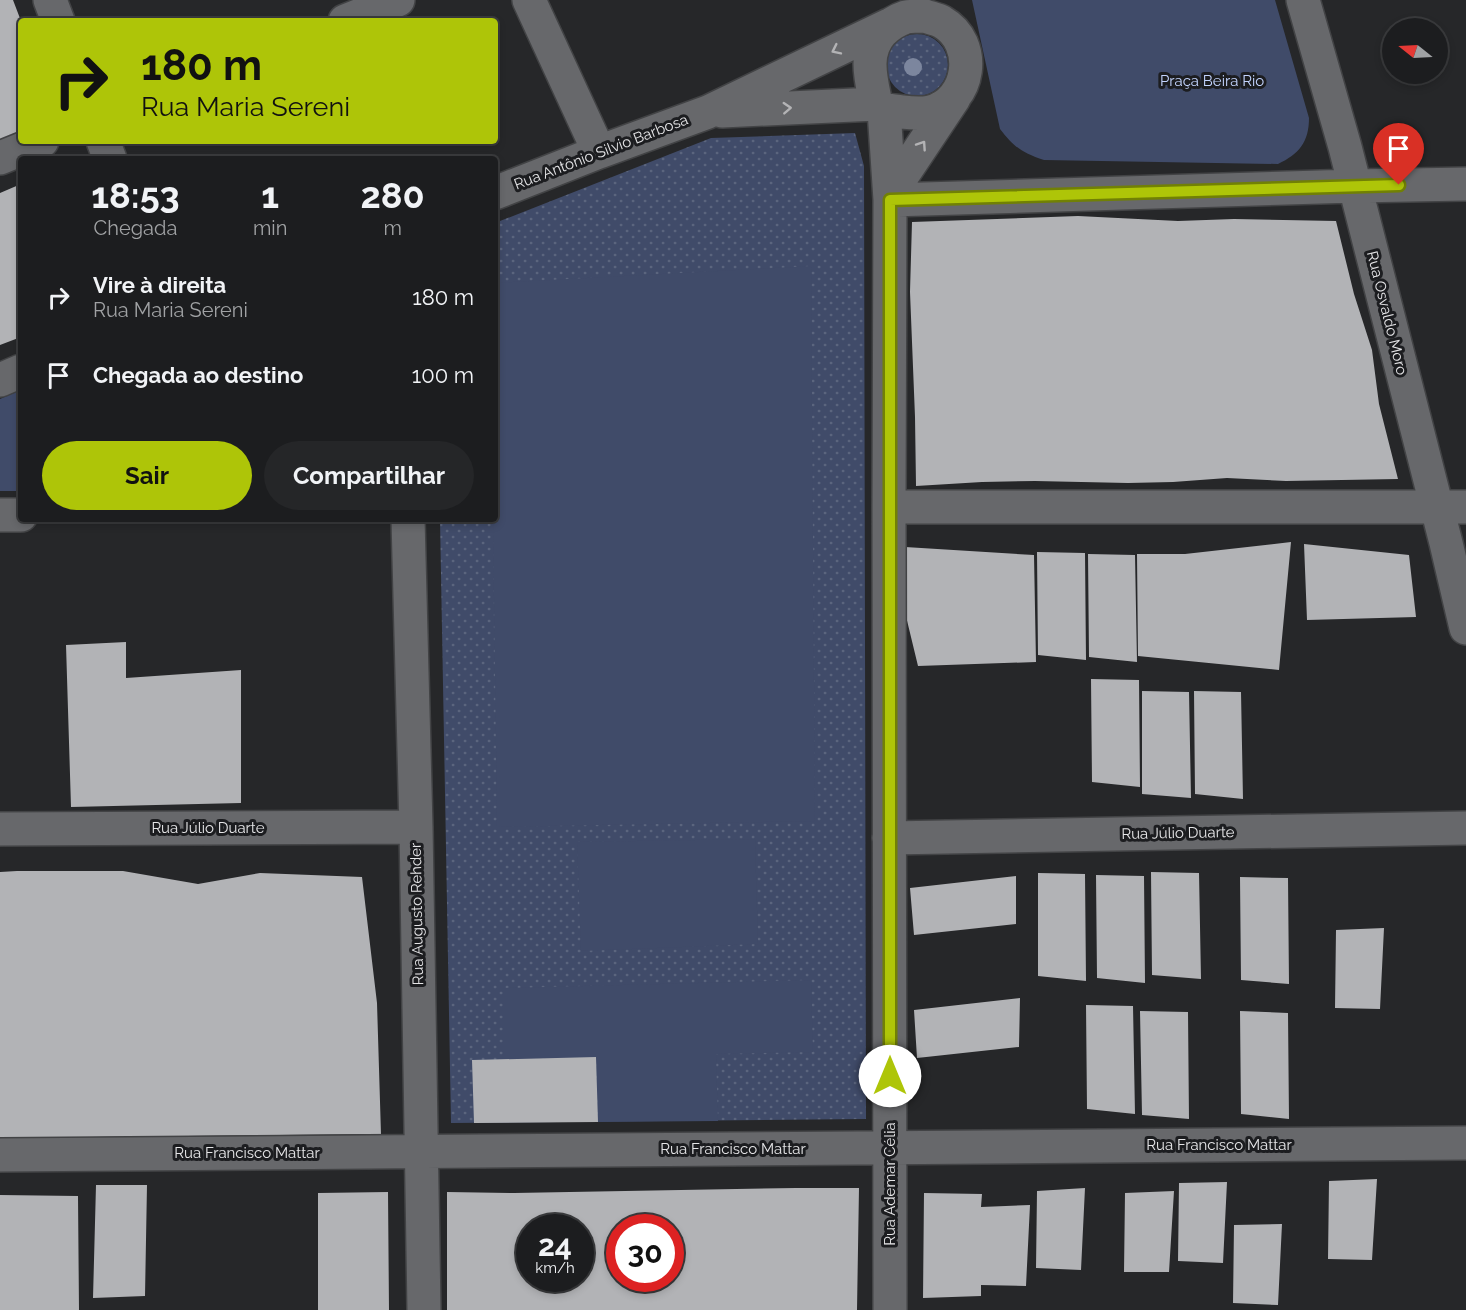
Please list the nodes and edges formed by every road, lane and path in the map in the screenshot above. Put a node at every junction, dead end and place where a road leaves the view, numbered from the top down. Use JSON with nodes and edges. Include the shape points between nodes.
{"nodes":[{"id":1,"x":50,"y":0,"type":"edge"},
{"id":2,"x":398,"y":0,"type":"edge"},
{"id":3,"x":529,"y":0,"type":"edge"},
{"id":4,"x":1303,"y":0,"type":"edge"},
{"id":5,"x":937,"y":11,"type":"edge"},
{"id":6,"x":57,"y":18,"type":"edge"},
{"id":7,"x":353,"y":18,"type":"edge"},
{"id":8,"x":889,"y":25,"type":"junction"},
{"id":9,"x":960,"y":89,"type":"junction"},
{"id":10,"x":880,"y":107,"type":"junction"},
{"id":11,"x":708,"y":112,"type":"junction"},
{"id":12,"x":35,"y":144,"type":"edge"},
{"id":13,"x":599,"y":152,"type":"junction"},
{"id":14,"x":0,"y":158,"type":"edge"},
{"id":15,"x":1466,"y":184,"type":"edge"},
{"id":16,"x":1354,"y":186,"type":"junction"},
{"id":17,"x":498,"y":192,"type":"edge"},
{"id":18,"x":890,"y":197,"type":"junction"},
{"id":19,"x":18,"y":372,"type":"edge"},
{"id":20,"x":0,"y":380,"type":"edge"},
{"id":21,"x":889,"y":507,"type":"junction"},
{"id":22,"x":1452,"y":507,"type":"edge"},
{"id":23,"x":0,"y":515,"type":"edge"},
{"id":24,"x":18,"y":515,"type":"edge"},
{"id":25,"x":408,"y":522,"type":"edge"},
{"id":26,"x":1466,"y":628,"type":"edge"},
{"id":27,"x":416,"y":827,"type":"junction"},
{"id":28,"x":1466,"y":828,"type":"edge"},
{"id":29,"x":0,"y":829,"type":"edge"},
{"id":30,"x":889,"y":838,"type":"junction"},
{"id":31,"x":1466,"y":1143,"type":"edge"},
{"id":32,"x":890,"y":1148,"type":"junction"},
{"id":33,"x":421,"y":1151,"type":"junction"},
{"id":34,"x":0,"y":1155,"type":"edge"},
{"id":35,"x":424,"y":1310,"type":"edge"},
{"id":36,"x":890,"y":1310,"type":"edge"}],
"edges":[{"from":1,"to":6,"type":"street"},
{"from":2,"to":7,"type":"street"},
{"from":3,"to":13,"type":"street"},
{"from":4,"to":16,"type":"street","name":"Rua Osvaldo Moro"},
{"from":5,"to":8,"type":"street"},
{"from":5,"to":9,"type":"street","via":[[966,52],[966,71]]},
{"from":8,"to":10,"type":"street","via":[[876,39],[870,58]]},
{"from":8,"to":11,"type":"street","one_way":true},
{"from":9,"to":10,"type":"street","via":[[948,103],[930,112]]},
{"from":18,"to":9,"type":"street","one_way":true},
{"from":11,"to":10,"type":"street","one_way":true},
{"from":10,"to":18,"type":"street","name":"Rua Ademar Célia"},
{"from":11,"to":13,"type":"street","name":"Rua Antônio Silvio Barbosa"},
{"from":12,"to":14,"type":"street"},
{"from":13,"to":17,"type":"street","name":"Rua Antônio Silvio Barbosa"},
{"from":15,"to":16,"type":"street"},
{"from":16,"to":18,"type":"street"},
{"from":16,"to":22,"type":"street","name":"Rua Osvaldo Moro"},
{"from":18,"to":21,"type":"street","name":"Rua Ademar Célia"},
{"from":19,"to":20,"type":"street"},
{"from":21,"to":22,"type":"street"},
{"from":21,"to":30,"type":"street","name":"Rua Ademar Célia"},
{"from":22,"to":26,"type":"street","name":"Rua Osvaldo Moro"},
{"from":23,"to":24,"type":"street"},
{"from":25,"to":27,"type":"street","name":"Rua Augusto Rehder"},
{"from":27,"to":29,"type":"street","name":"Rua Júlio Duarte"},
{"from":27,"to":33,"type":"street","name":"Rua Augusto Rehder"},
{"from":28,"to":30,"type":"street","name":"Rua Júlio Duarte"},
{"from":30,"to":32,"type":"street","name":"Rua Ademar Célia"},
{"from":31,"to":32,"type":"street","name":"Rua Francisco Mattar"},
{"from":32,"to":33,"type":"street","name":"Rua Francisco Mattar"},
{"from":32,"to":36,"type":"street","name":"Rua Ademar Célia"},
{"from":33,"to":34,"type":"street","name":"Rua Francisco Mattar"},
{"from":33,"to":35,"type":"street","name":"Rua Augusto Rehder"}]}
